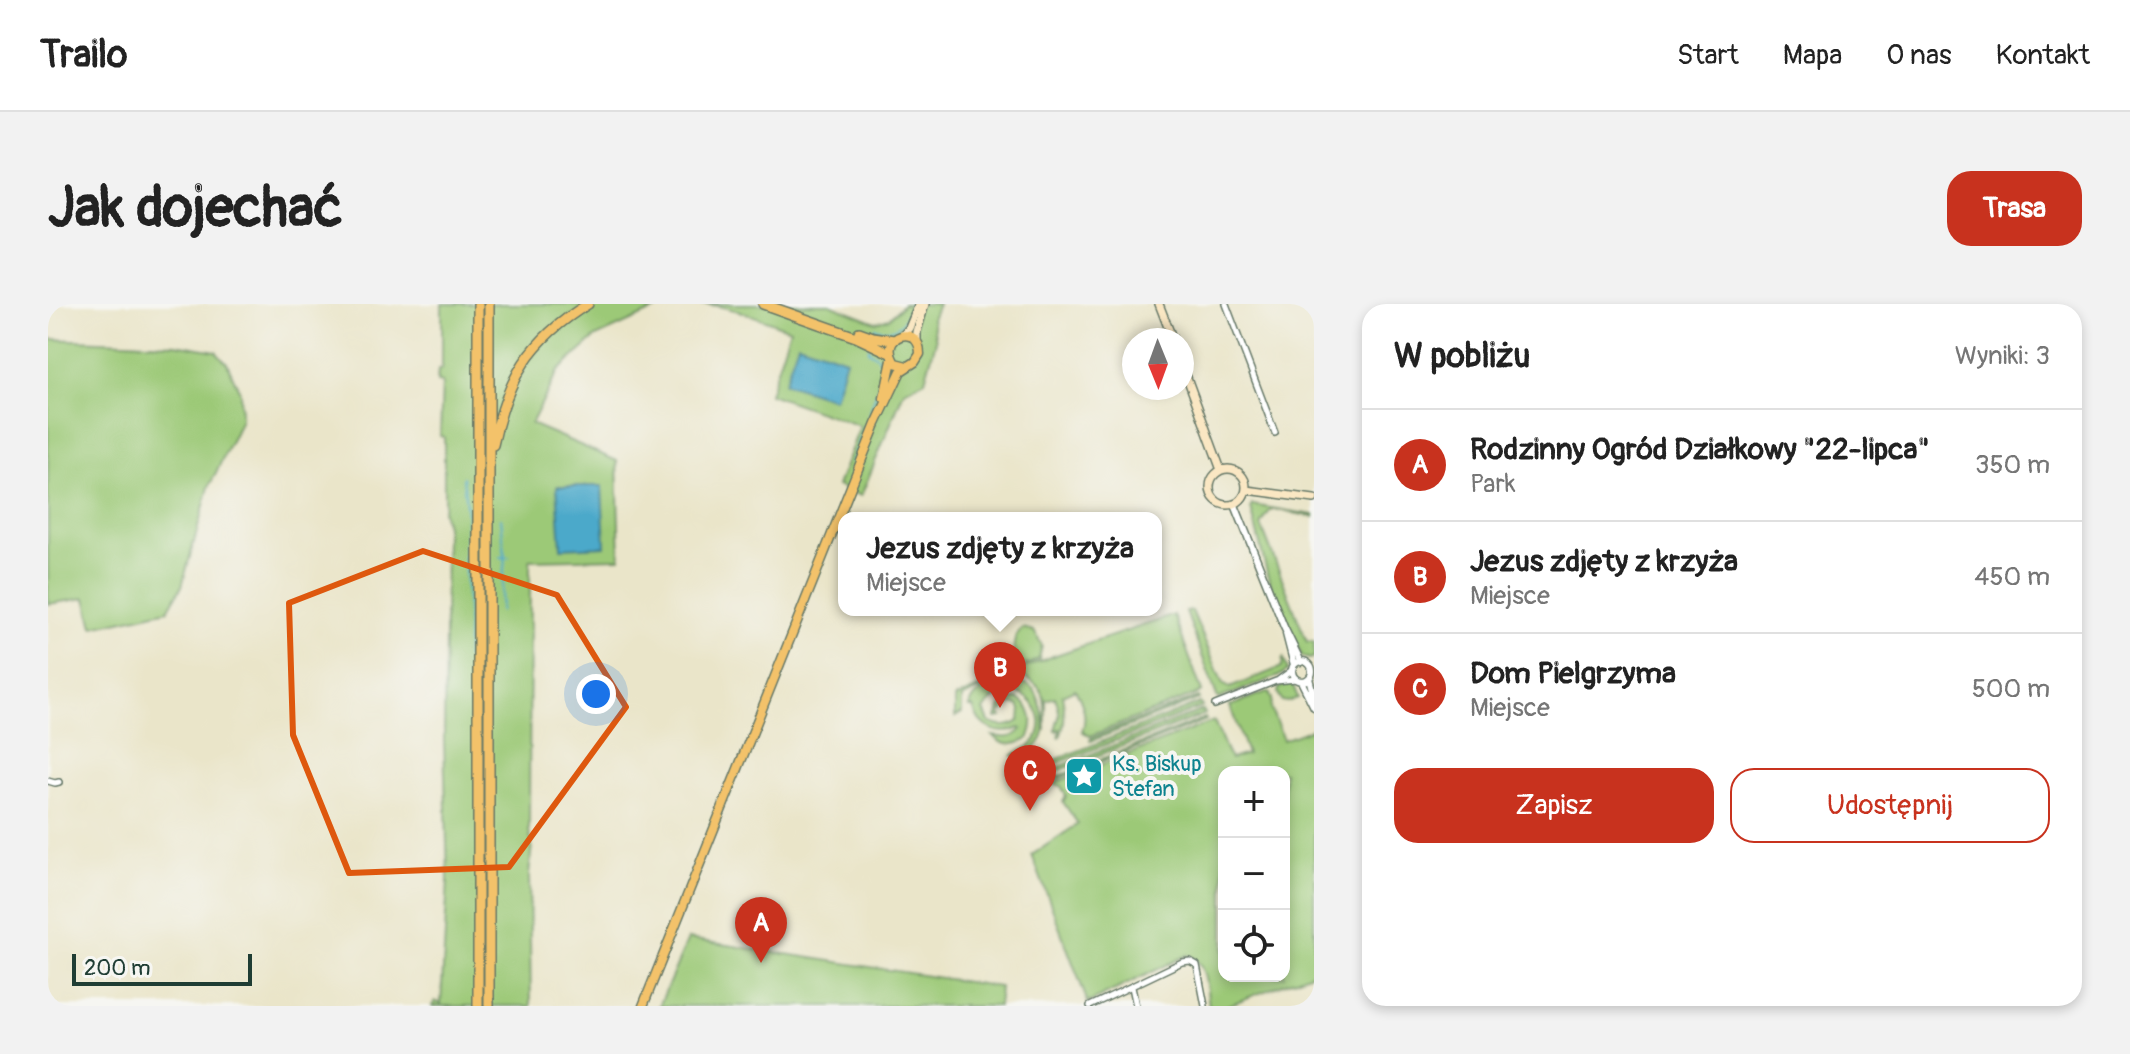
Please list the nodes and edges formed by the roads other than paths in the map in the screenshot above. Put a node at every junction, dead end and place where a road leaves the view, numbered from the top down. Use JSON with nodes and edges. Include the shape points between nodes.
{"nodes":[{"id":1,"x":478,"y":304,"type":"edge"},
{"id":2,"x":489,"y":304,"type":"edge"},
{"id":3,"x":588,"y":304,"type":"edge"},
{"id":4,"x":763,"y":304,"type":"edge"},
{"id":5,"x":780,"y":304,"type":"edge"},
{"id":6,"x":922,"y":304,"type":"edge"},
{"id":7,"x":1159,"y":304,"type":"edge"},
{"id":8,"x":1226,"y":304,"type":"edge"},
{"id":9,"x":1168,"y":328,"type":"edge"},
{"id":10,"x":899,"y":338,"type":"junction"},
{"id":11,"x":917,"y":341,"type":"junction"},
{"id":12,"x":891,"y":357,"type":"junction"},
{"id":13,"x":907,"y":366,"type":"junction"},
{"id":14,"x":1194,"y":397,"type":"edge"},
{"id":15,"x":879,"y":419,"type":"junction"},
{"id":16,"x":1275,"y":433,"type":"dead end"},
{"id":17,"x":489,"y":465,"type":"junction"},
{"id":18,"x":1221,"y":470,"type":"junction"},
{"id":19,"x":1247,"y":490,"type":"junction"},
{"id":20,"x":1314,"y":499,"type":"edge"},
{"id":21,"x":1235,"y":505,"type":"junction"},
{"id":22,"x":842,"y":512,"type":"edge"},
{"id":23,"x":838,"y":521,"type":"edge"},
{"id":24,"x":1296,"y":665,"type":"junction"},
{"id":25,"x":1302,"y":679,"type":"junction"},
{"id":26,"x":1276,"y":681,"type":"junction"},
{"id":27,"x":1314,"y":697,"type":"edge"},
{"id":28,"x":1215,"y":705,"type":"dead end"},
{"id":29,"x":1314,"y":707,"type":"edge"},
{"id":30,"x":48,"y":781,"type":"edge"},
{"id":31,"x":59,"y":782,"type":"dead end"},
{"id":32,"x":1132,"y":987,"type":"junction"},
{"id":33,"x":478,"y":1006,"type":"edge"},
{"id":34,"x":489,"y":1006,"type":"edge"},
{"id":35,"x":643,"y":1006,"type":"edge"},
{"id":36,"x":1090,"y":1006,"type":"edge"},
{"id":37,"x":1136,"y":1006,"type":"edge"},
{"id":38,"x":1205,"y":1006,"type":"edge"}],
"edges":[{"from":1,"to":33,"type":"highway"},
{"from":2,"to":17,"type":"highway"},
{"from":3,"to":17,"type":"highway","via":[[551,330],[517,373],[501,410]]},
{"from":4,"to":12,"type":"highway","via":[[856,337]]},
{"from":5,"to":10,"type":"highway","via":[[873,337]]},
{"from":6,"to":10,"type":"main road"},
{"from":6,"to":11,"type":"main road"},
{"from":7,"to":9,"type":"main road"},
{"from":8,"to":16,"type":"street"},
{"from":10,"to":11,"type":"main road"},
{"from":10,"to":12,"type":"main road","via":[[890,349]]},
{"from":11,"to":13,"type":"main road","via":[[919,359]]},
{"from":12,"to":13,"type":"main road"},
{"from":12,"to":15,"type":"main road"},
{"from":13,"to":15,"type":"main road"},
{"from":14,"to":18,"type":"main road"},
{"from":15,"to":22,"type":"main road"},
{"from":17,"to":34,"type":"highway"},
{"from":18,"to":19,"type":"main road","via":[[1239,473]]},
{"from":18,"to":21,"type":"main road","via":[[1211,480],[1211,494],[1221,504]]},
{"from":19,"to":20,"type":"main road"},
{"from":19,"to":21,"type":"main road"},
{"from":21,"to":24,"type":"street"},
{"from":23,"to":35,"type":"main road"},
{"from":24,"to":25,"type":"street"},
{"from":24,"to":25,"type":"street","via":[[1307,663],[1311,669]]},
{"from":24,"to":26,"type":"street"},
{"from":25,"to":26,"type":"street"},
{"from":25,"to":27,"type":"street"},
{"from":25,"to":29,"type":"street"},
{"from":26,"to":28,"type":"street"},
{"from":30,"to":31,"type":"street"},
{"from":32,"to":36,"type":"street"},
{"from":32,"to":37,"type":"street"},
{"from":32,"to":38,"type":"street","via":[[1190,961],[1197,965]]}]}
